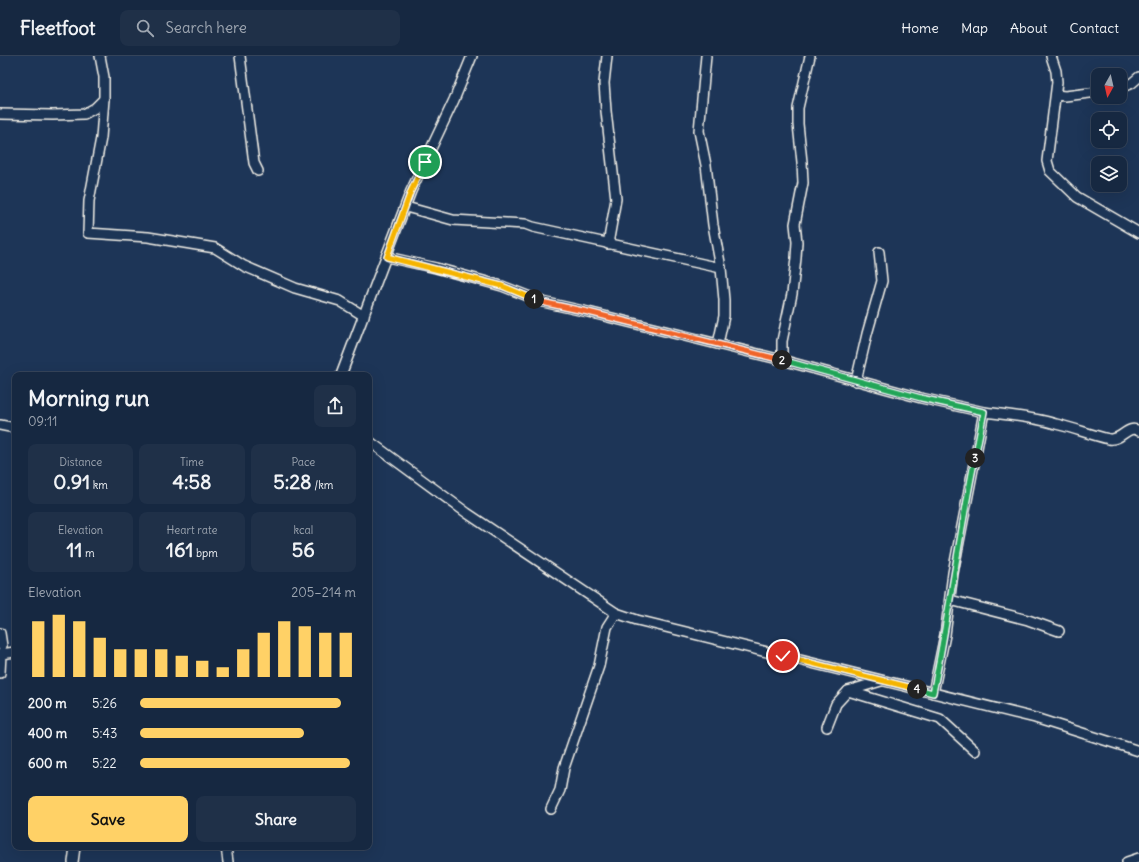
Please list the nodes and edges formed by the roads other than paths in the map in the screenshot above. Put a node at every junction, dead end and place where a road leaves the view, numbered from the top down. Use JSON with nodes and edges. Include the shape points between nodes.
{"nodes":[{"id":1,"x":100,"y":56,"type":"edge"},
{"id":2,"x":240,"y":56,"type":"edge"},
{"id":3,"x":472,"y":56,"type":"edge"},
{"id":4,"x":607,"y":56,"type":"edge"},
{"id":5,"x":706,"y":56,"type":"edge"},
{"id":6,"x":810,"y":56,"type":"edge"},
{"id":7,"x":1051,"y":56,"type":"edge"},
{"id":8,"x":1139,"y":77,"type":"edge"},
{"id":9,"x":1127,"y":85,"type":"edge"},
{"id":10,"x":1091,"y":93,"type":"edge"},
{"id":11,"x":1056,"y":95,"type":"junction"},
{"id":12,"x":104,"y":99,"type":"junction"},
{"id":13,"x":0,"y":114,"type":"edge"},
{"id":14,"x":258,"y":171,"type":"dead end"},
{"id":15,"x":406,"y":207,"type":"junction"},
{"id":16,"x":1139,"y":233,"type":"edge"},
{"id":17,"x":608,"y":244,"type":"junction"},
{"id":18,"x":879,"y":252,"type":"dead end"},
{"id":19,"x":387,"y":257,"type":"junction"},
{"id":20,"x":721,"y":268,"type":"junction"},
{"id":21,"x":364,"y":316,"type":"junction"},
{"id":22,"x":718,"y":344,"type":"junction"},
{"id":23,"x":782,"y":360,"type":"junction"},
{"id":24,"x":343,"y":372,"type":"edge"},
{"id":25,"x":856,"y":381,"type":"junction"},
{"id":26,"x":984,"y":412,"type":"junction"},
{"id":27,"x":0,"y":425,"type":"edge"},
{"id":28,"x":12,"y":427,"type":"edge"},
{"id":29,"x":1139,"y":431,"type":"edge"},
{"id":30,"x":372,"y":443,"type":"edge"},
{"id":31,"x":950,"y":600,"type":"junction"},
{"id":32,"x":616,"y":613,"type":"junction"},
{"id":33,"x":1059,"y":631,"type":"dead end"},
{"id":34,"x":0,"y":633,"type":"edge"},
{"id":35,"x":1,"y":649,"type":"edge"},
{"id":36,"x":12,"y":651,"type":"edge"},
{"id":37,"x":0,"y":673,"type":"edge"},
{"id":38,"x":882,"y":680,"type":"junction"},
{"id":39,"x":848,"y":691,"type":"junction"},
{"id":40,"x":933,"y":693,"type":"junction"},
{"id":41,"x":827,"y":727,"type":"dead end"},
{"id":42,"x":975,"y":750,"type":"dead end"},
{"id":43,"x":1139,"y":750,"type":"edge"},
{"id":44,"x":551,"y":809,"type":"dead end"},
{"id":45,"x":75,"y":850,"type":"edge"},
{"id":46,"x":226,"y":850,"type":"edge"},
{"id":47,"x":1139,"y":858,"type":"edge"},
{"id":48,"x":73,"y":862,"type":"edge"},
{"id":49,"x":228,"y":862,"type":"edge"},
{"id":50,"x":1127,"y":862,"type":"edge"}],
"edges":[{"from":1,"to":12,"type":"street","via":[[104,77]]},
{"from":2,"to":14,"type":"street","via":[[254,163]]},
{"from":3,"to":15,"type":"street"},
{"from":4,"to":17,"type":"street","via":[[604,83],[616,199]]},
{"from":5,"to":20,"type":"street","via":[[699,131]]},
{"from":6,"to":23,"type":"street","via":[[798,108],[803,183],[795,224],[796,258],[790,308],[782,341]]},
{"from":7,"to":11,"type":"street","via":[[1056,71]]},
{"from":8,"to":9,"type":"street"},
{"from":10,"to":11,"type":"street"},
{"from":11,"to":16,"type":"street","via":[[1047,161],[1050,171],[1076,197]]},
{"from":12,"to":13,"type":"street","via":[[84,114]]},
{"from":12,"to":21,"type":"street","via":[[101,138],[89,202],[88,233],[148,237],[215,248],[244,266],[295,288],[340,301]]},
{"from":15,"to":17,"type":"street","via":[[453,220],[521,223]]},
{"from":15,"to":19,"type":"street"},
{"from":17,"to":20,"type":"street"},
{"from":18,"to":25,"type":"street","via":[[882,281]]},
{"from":19,"to":21,"type":"street"},
{"from":19,"to":22,"type":"street","via":[[502,286],[543,302]]},
{"from":20,"to":22,"type":"street","via":[[725,307]]},
{"from":21,"to":24,"type":"street"},
{"from":22,"to":23,"type":"street"},
{"from":23,"to":25,"type":"street"},
{"from":25,"to":26,"type":"street"},
{"from":26,"to":29,"type":"street","via":[[1055,423],[1111,439],[1121,436],[1130,429],[1135,428]]},
{"from":26,"to":31,"type":"street"},
{"from":27,"to":28,"type":"street"},
{"from":30,"to":32,"type":"street","via":[[467,513]]},
{"from":31,"to":33,"type":"street","via":[[1028,620]]},
{"from":31,"to":40,"type":"street"},
{"from":32,"to":38,"type":"street"},
{"from":32,"to":44,"type":"street","via":[[607,627],[599,666],[564,768],[560,790]]},
{"from":34,"to":35,"type":"street"},
{"from":35,"to":36,"type":"street"},
{"from":35,"to":37,"type":"street"},
{"from":38,"to":39,"type":"street"},
{"from":38,"to":40,"type":"street"},
{"from":39,"to":41,"type":"street","via":[[836,704]]},
{"from":39,"to":42,"type":"street","via":[[940,719]]},
{"from":40,"to":43,"type":"street","via":[[1035,718]]},
{"from":45,"to":48,"type":"street"},
{"from":46,"to":49,"type":"street"},
{"from":47,"to":50,"type":"street"}]}
